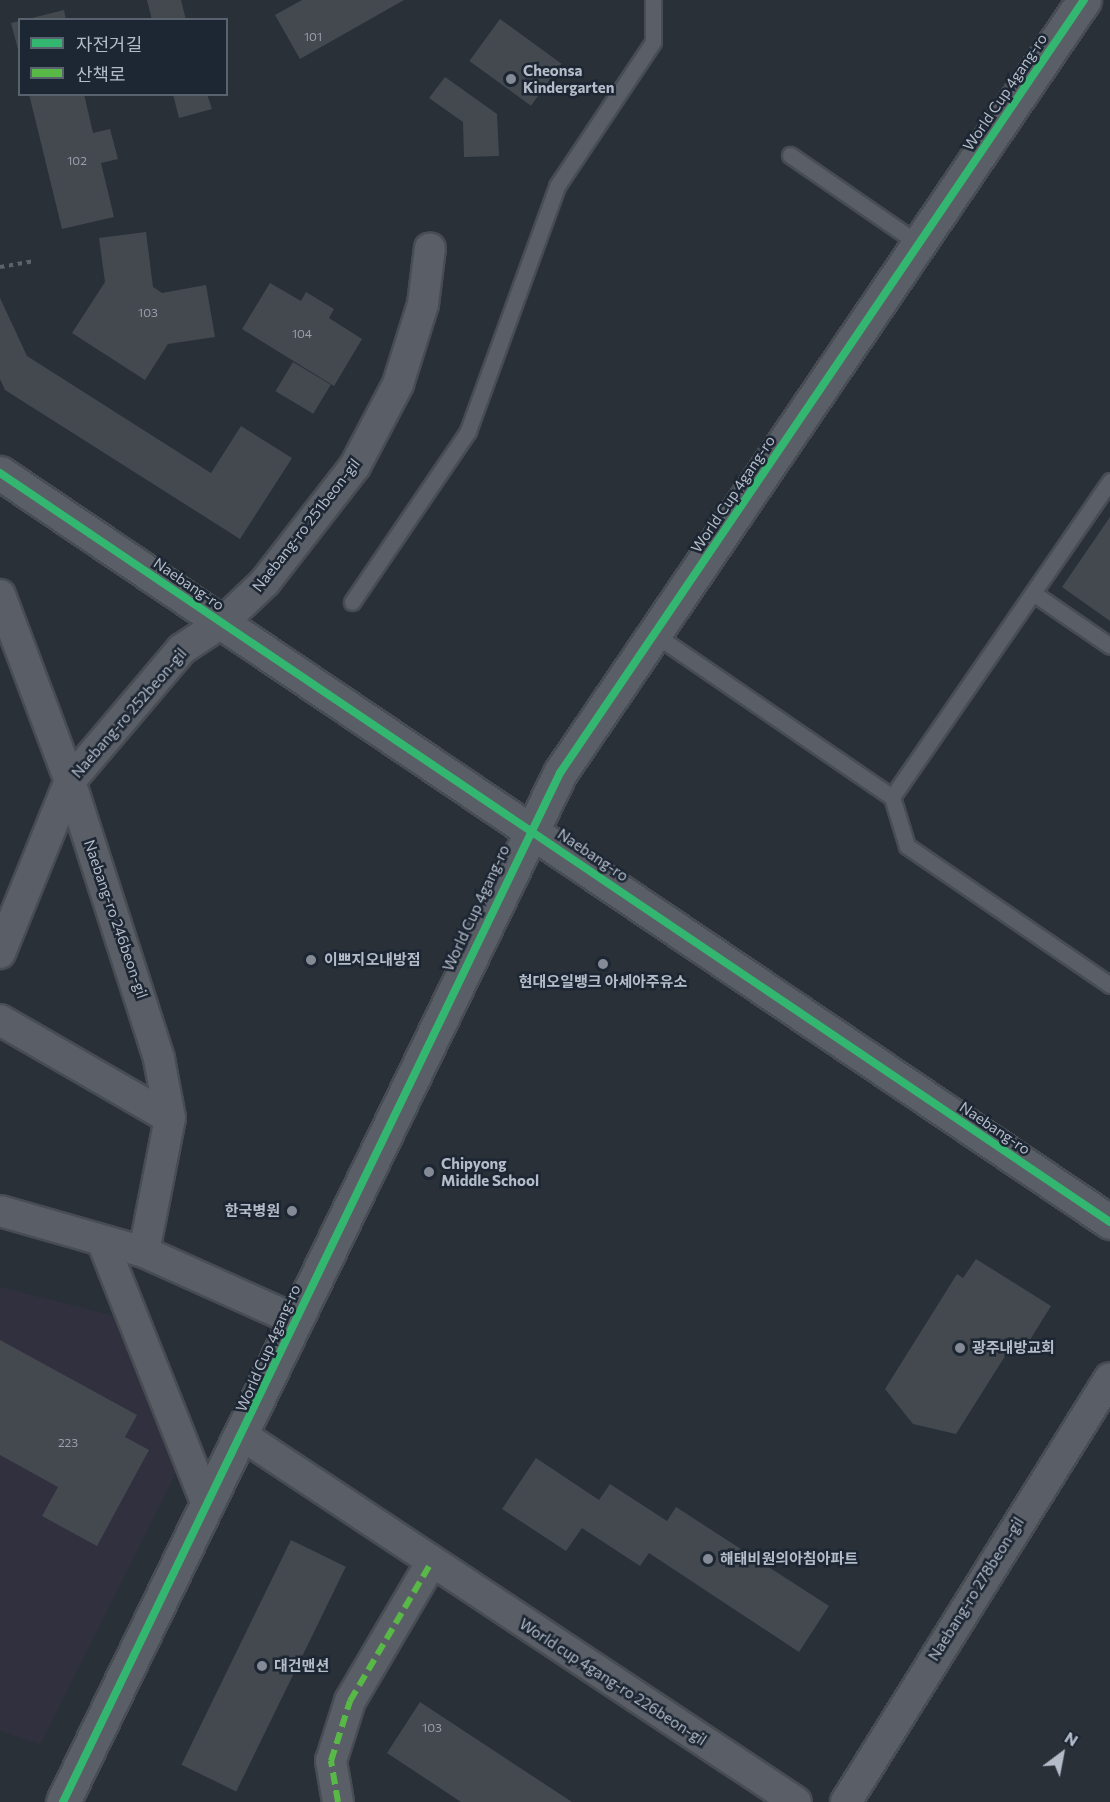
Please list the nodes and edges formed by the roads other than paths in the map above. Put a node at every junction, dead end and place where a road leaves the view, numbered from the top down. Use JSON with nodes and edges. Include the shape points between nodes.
{"nodes":[{"id":1,"x":653,"y":0,"type":"edge"},
{"id":2,"x":1084,"y":0,"type":"edge"},
{"id":3,"x":790,"y":155,"type":"dead end"},
{"id":4,"x":919,"y":244,"type":"junction"},
{"id":5,"x":430,"y":248,"type":"dead end"},
{"id":6,"x":0,"y":473,"type":"edge"},
{"id":7,"x":1110,"y":481,"type":"edge"},
{"id":8,"x":1033,"y":593,"type":"junction"},
{"id":9,"x":0,"y":595,"type":"edge"},
{"id":10,"x":352,"y":602,"type":"dead end"},
{"id":11,"x":223,"y":622,"type":"junction"},
{"id":12,"x":654,"y":634,"type":"junction"},
{"id":13,"x":1110,"y":646,"type":"edge"},
{"id":14,"x":70,"y":781,"type":"junction"},
{"id":15,"x":892,"y":797,"type":"junction"},
{"id":16,"x":529,"y":827,"type":"junction"},
{"id":17,"x":0,"y":953,"type":"edge"},
{"id":18,"x":1110,"y":986,"type":"edge"},
{"id":19,"x":0,"y":1020,"type":"edge"},
{"id":20,"x":170,"y":1118,"type":"junction"},
{"id":21,"x":0,"y":1211,"type":"edge"},
{"id":22,"x":1110,"y":1222,"type":"edge"},
{"id":23,"x":103,"y":1243,"type":"junction"},
{"id":24,"x":144,"y":1252,"type":"junction"},
{"id":25,"x":295,"y":1320,"type":"junction"},
{"id":26,"x":1110,"y":1378,"type":"edge"},
{"id":27,"x":243,"y":1436,"type":"junction"},
{"id":28,"x":208,"y":1507,"type":"junction"},
{"id":29,"x":431,"y":1563,"type":"junction"},
{"id":30,"x":63,"y":1802,"type":"edge"},
{"id":31,"x":338,"y":1802,"type":"edge"},
{"id":32,"x":796,"y":1802,"type":"edge"},
{"id":33,"x":846,"y":1802,"type":"edge"}],
"edges":[{"from":1,"to":10,"type":"lane","via":[[653,42],[557,186],[468,431]]},
{"from":2,"to":4,"type":"street","name":"World Cup 4gang-ro"},
{"from":3,"to":4,"type":"lane"},
{"from":4,"to":12,"type":"street","name":"World Cup 4gang-ro"},
{"from":5,"to":11,"type":"street","name":"Naebang-ro 251beon-gil","via":[[423,304],[398,384],[354,466],[265,582]]},
{"from":6,"to":11,"type":"street","name":"Naebang-ro"},
{"from":7,"to":8,"type":"lane"},
{"from":8,"to":13,"type":"lane"},
{"from":8,"to":15,"type":"lane"},
{"from":9,"to":14,"type":"street","name":"Naebang-ro 246beon-gil"},
{"from":11,"to":14,"type":"street","name":"Naebang-ro 252beon-gil","via":[[182,649]]},
{"from":11,"to":16,"type":"street","name":"Naebang-ro"},
{"from":12,"to":15,"type":"lane"},
{"from":12,"to":16,"type":"street","name":"World Cup 4gang-ro"},
{"from":14,"to":17,"type":"street","name":"Naebang-ro 252beon-gil"},
{"from":14,"to":20,"type":"street","name":"Naebang-ro 246beon-gil","via":[[149,1017]]},
{"from":15,"to":18,"type":"lane","via":[[907,846]]},
{"from":16,"to":22,"type":"street","name":"Naebang-ro"},
{"from":16,"to":25,"type":"street","name":"World Cup 4gang-ro"},
{"from":19,"to":20,"type":"street"},
{"from":20,"to":24,"type":"street","name":"Naebang-ro 246beon-gil"},
{"from":21,"to":23,"type":"street"},
{"from":23,"to":24,"type":"street"},
{"from":23,"to":28,"type":"street"},
{"from":24,"to":25,"type":"street"},
{"from":25,"to":27,"type":"street","name":"World Cup 4gang-ro"},
{"from":26,"to":33,"type":"street","name":"Naebang-ro 278beon-gil"},
{"from":27,"to":28,"type":"street","name":"World Cup 4gang-ro"},
{"from":27,"to":29,"type":"street","name":"World cup 4gang-ro 226beon-gil"},
{"from":28,"to":30,"type":"street","name":"World Cup 4gang-ro"},
{"from":29,"to":31,"type":"street","via":[[350,1701],[331,1761]]},
{"from":29,"to":32,"type":"street","name":"World cup 4gang-ro 226beon-gil"}]}
